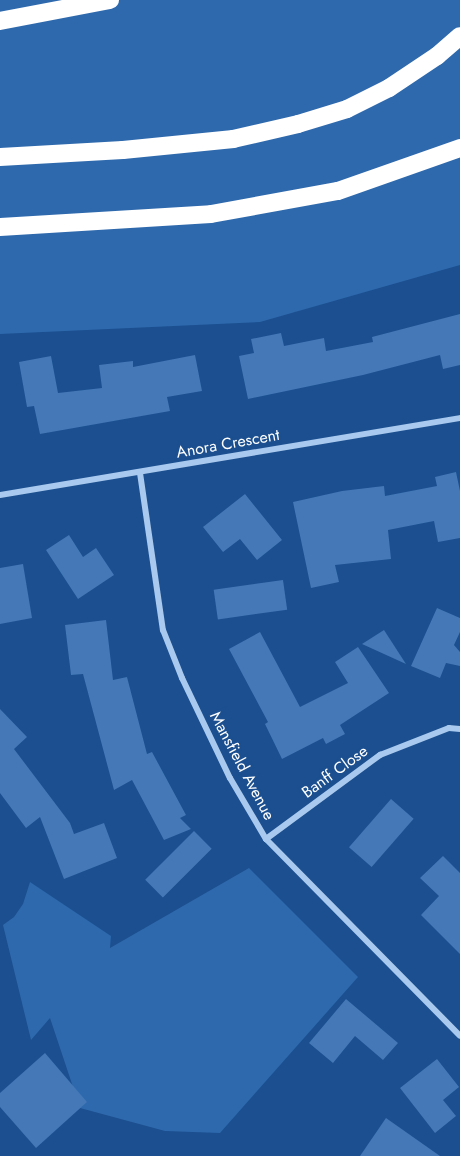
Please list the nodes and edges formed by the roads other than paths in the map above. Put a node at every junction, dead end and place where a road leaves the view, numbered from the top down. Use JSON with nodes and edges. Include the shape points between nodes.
{"nodes":[{"id":1,"x":110,"y":0,"type":"edge"},
{"id":2,"x":0,"y":21,"type":"edge"},
{"id":3,"x":460,"y":36,"type":"edge"},
{"id":4,"x":460,"y":148,"type":"edge"},
{"id":5,"x":0,"y":157,"type":"edge"},
{"id":6,"x":0,"y":227,"type":"edge"},
{"id":7,"x":460,"y":418,"type":"edge"},
{"id":8,"x":140,"y":473,"type":"junction"},
{"id":9,"x":0,"y":495,"type":"edge"},
{"id":10,"x":460,"y":729,"type":"edge"},
{"id":11,"x":266,"y":839,"type":"junction"},
{"id":12,"x":460,"y":1036,"type":"edge"}],
"edges":[{"from":1,"to":2,"type":"highway"},
{"from":3,"to":5,"type":"highway","via":[[389,88],[347,110],[298,124],[233,139]]},
{"from":4,"to":6,"type":"highway","via":[[338,191],[211,214]]},
{"from":7,"to":8,"type":"street","name":"Anora Crescent"},
{"from":8,"to":9,"type":"street","name":"Anora Crescent"},
{"from":8,"to":11,"type":"street","name":"Mansfield Avenue","via":[[163,630],[230,778]]},
{"from":10,"to":11,"type":"street","name":"Banff Close","via":[[449,728],[380,755]]},
{"from":11,"to":12,"type":"street","name":"Mansfield Avenue"}]}
